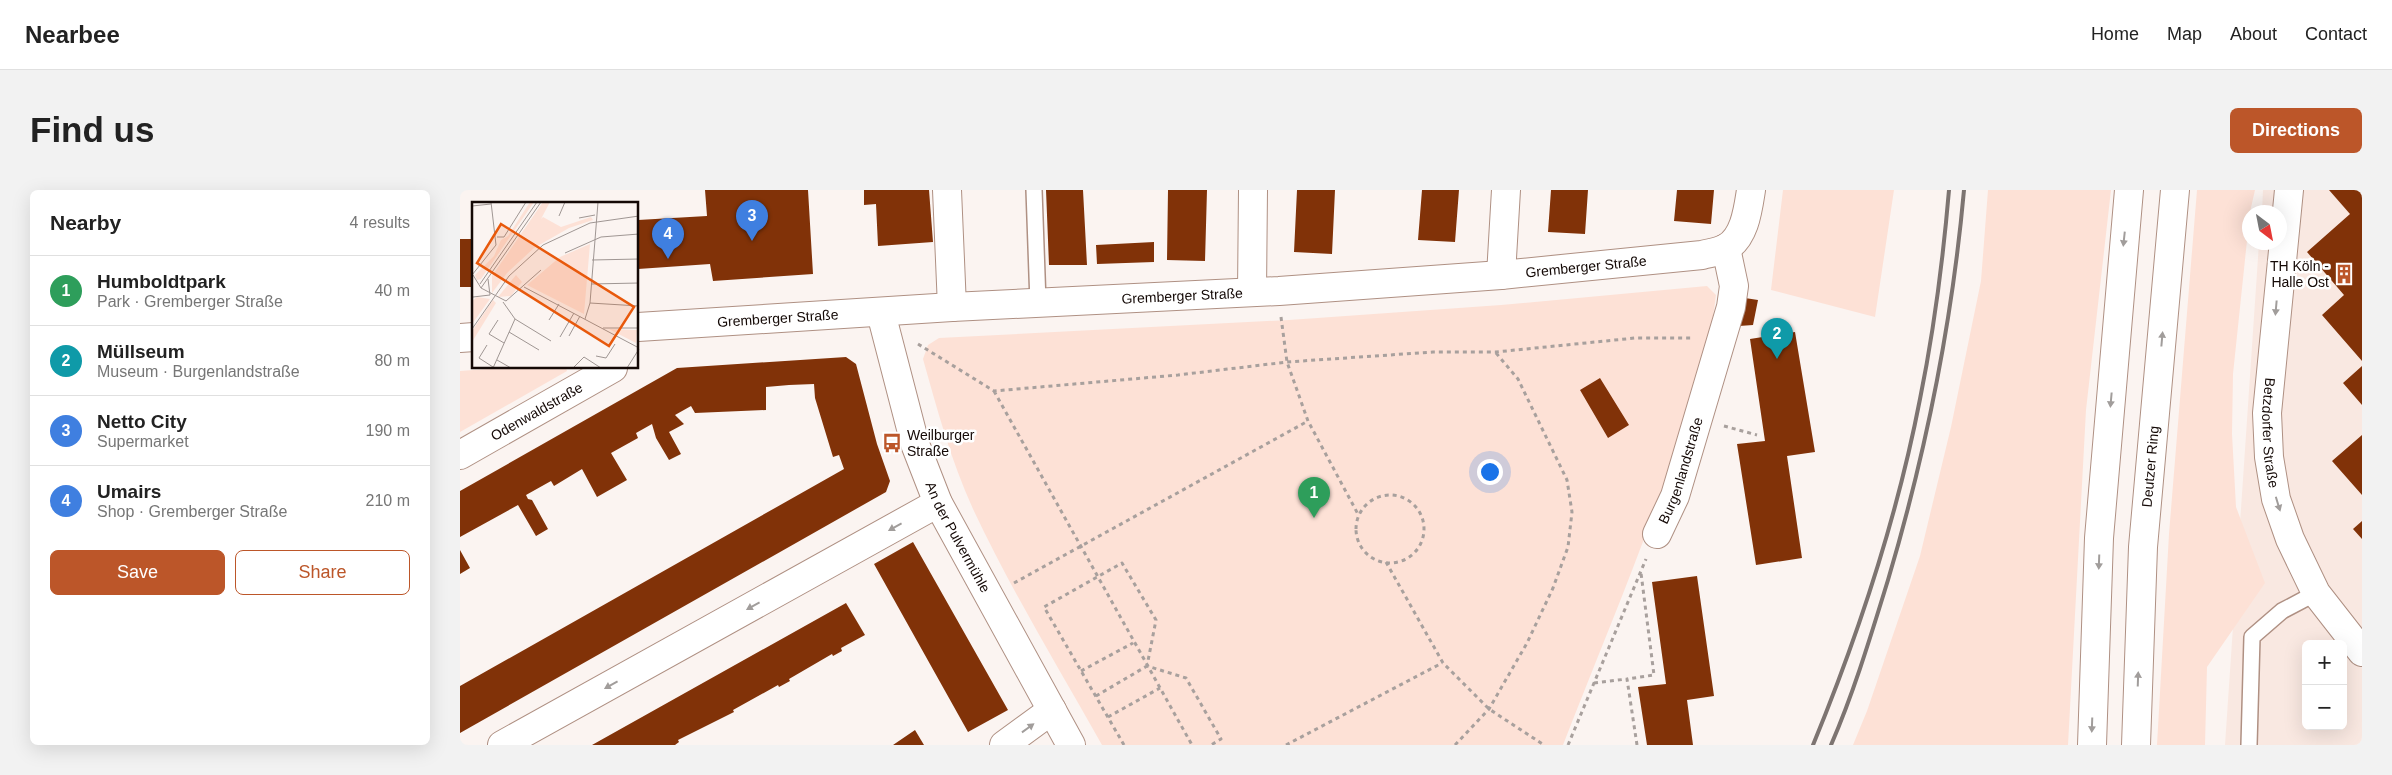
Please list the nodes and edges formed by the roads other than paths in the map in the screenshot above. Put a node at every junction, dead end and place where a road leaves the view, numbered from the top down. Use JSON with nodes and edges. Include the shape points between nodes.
{"nodes":[{"id":1,"x":946,"y":190,"type":"edge"},
{"id":2,"x":1034,"y":190,"type":"edge"},
{"id":3,"x":1253,"y":190,"type":"edge"},
{"id":4,"x":1506,"y":190,"type":"edge"},
{"id":5,"x":1751,"y":190,"type":"edge"},
{"id":6,"x":2129,"y":190,"type":"edge"},
{"id":7,"x":2175,"y":190,"type":"edge"},
{"id":8,"x":2289,"y":190,"type":"edge"},
{"id":9,"x":1726,"y":248,"type":"junction"},
{"id":10,"x":1501,"y":275,"type":"junction"},
{"id":11,"x":1252,"y":292,"type":"junction"},
{"id":12,"x":1038,"y":303,"type":"junction"},
{"id":13,"x":952,"y":308,"type":"junction"},
{"id":14,"x":881,"y":313,"type":"junction"},
{"id":15,"x":639,"y":332,"type":"edge"},
{"id":16,"x":611,"y":369,"type":"edge"},
{"id":17,"x":460,"y":455,"type":"edge"},
{"id":18,"x":938,"y":503,"type":"junction"},
{"id":19,"x":1657,"y":534,"type":"road end"},
{"id":20,"x":2316,"y":593,"type":"junction"},
{"id":21,"x":2362,"y":652,"type":"edge"},
{"id":22,"x":1052,"y":710,"type":"junction"},
{"id":23,"x":502,"y":745,"type":"edge"},
{"id":24,"x":1004,"y":745,"type":"edge"},
{"id":25,"x":1071,"y":745,"type":"edge"},
{"id":26,"x":2092,"y":745,"type":"edge"},
{"id":27,"x":2136,"y":745,"type":"edge"},
{"id":28,"x":2249,"y":745,"type":"edge"}],
"edges":[{"from":1,"to":13,"type":"street"},
{"from":2,"to":12,"type":"lane"},
{"from":3,"to":11,"type":"street"},
{"from":4,"to":10,"type":"street"},
{"from":5,"to":9,"type":"street","via":[[1742,230]]},
{"from":6,"to":26,"type":"street","one_way":true,"via":[[2100,538]]},
{"from":27,"to":7,"type":"street","name":"Deutzer Ring","one_way":true,"via":[[2143,547]]},
{"from":8,"to":20,"type":"street","name":"Betzdorfer Straße","one_way":true,"via":[[2267,413],[2269,457],[2276,499],[2290,539]]},
{"from":9,"to":10,"type":"street","name":"Gremberger Straße","via":[[1702,255]]},
{"from":9,"to":19,"type":"street","name":"Burgenlandstraße","via":[[1734,286],[1721,345],[1675,496]]},
{"from":10,"to":11,"type":"street","name":"Gremberger Straße"},
{"from":11,"to":12,"type":"street","name":"Gremberger Straße"},
{"from":12,"to":13,"type":"street","name":"Gremberger Straße"},
{"from":13,"to":14,"type":"street","name":"Gremberger Straße"},
{"from":14,"to":15,"type":"street","name":"Gremberger Straße"},
{"from":14,"to":18,"type":"street","name":"An der Pulvermühle","via":[[916,444]]},
{"from":16,"to":17,"type":"street","name":"Odenwaldstraße"},
{"from":18,"to":22,"type":"street","name":"An der Pulvermühle"},
{"from":18,"to":23,"type":"street","one_way":true},
{"from":20,"to":21,"type":"street","name":"Betzdorfer Straße"},
{"from":20,"to":28,"type":"lane","via":[[2282,611],[2252,637]]},
{"from":24,"to":22,"type":"street","one_way":true},
{"from":22,"to":25,"type":"street","name":"An der Pulvermühle"}]}
